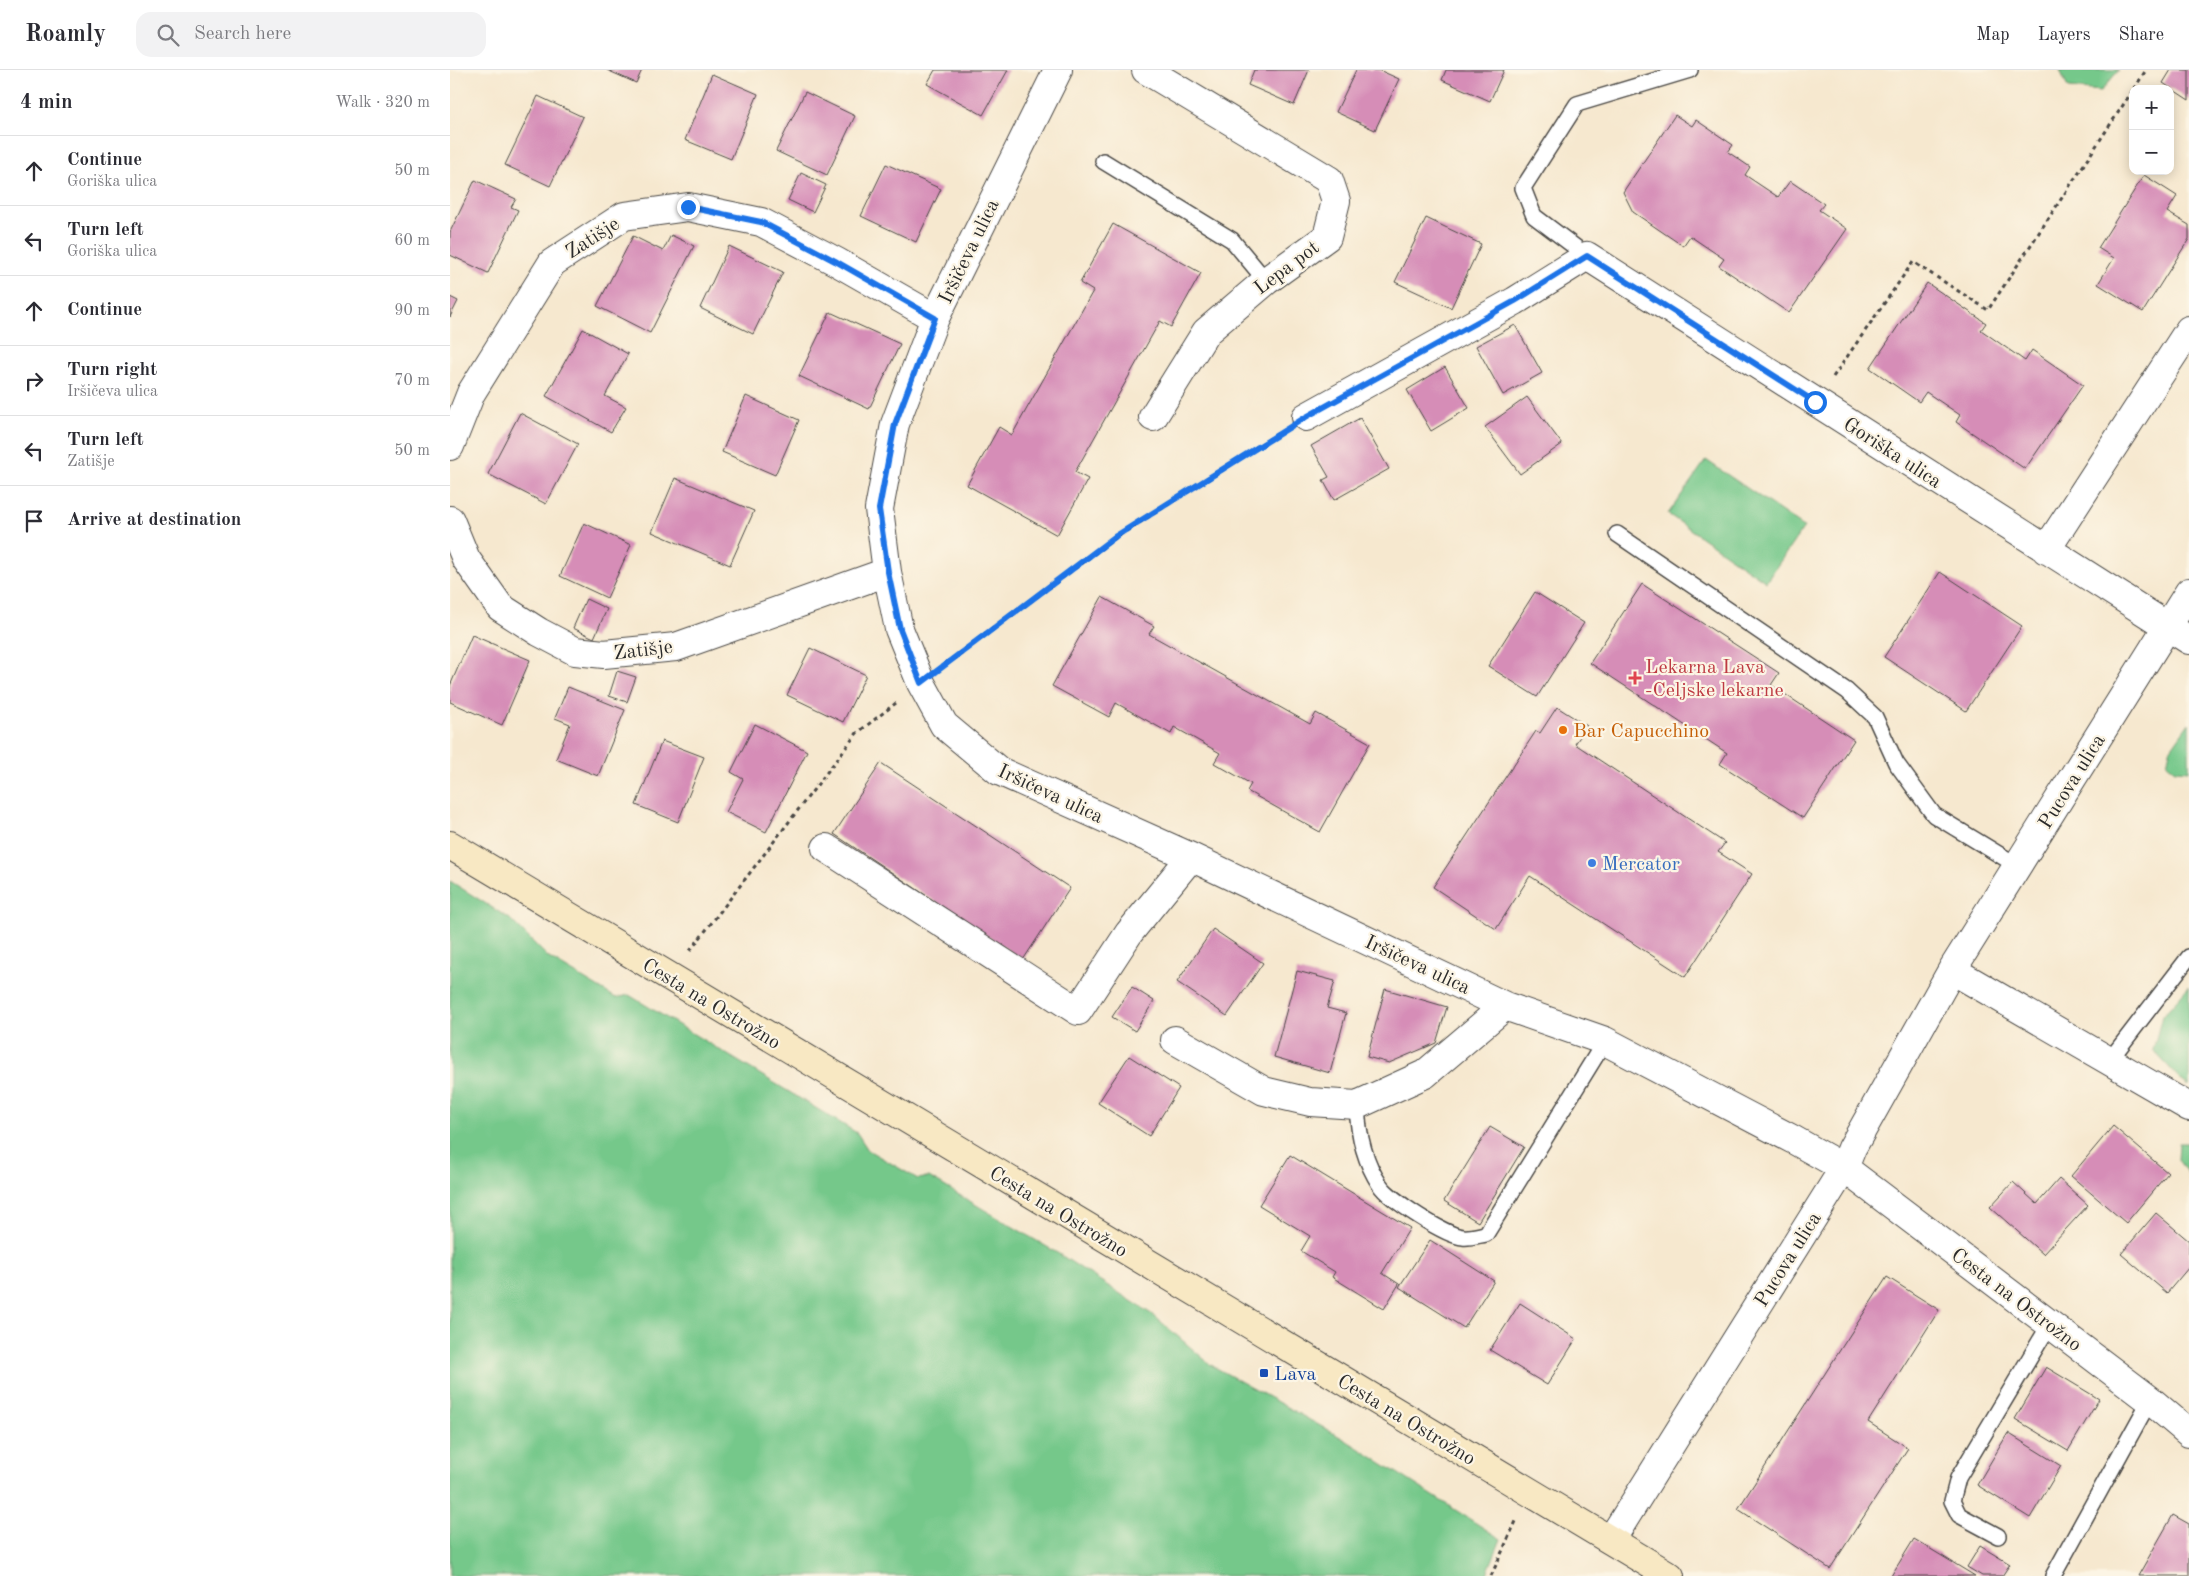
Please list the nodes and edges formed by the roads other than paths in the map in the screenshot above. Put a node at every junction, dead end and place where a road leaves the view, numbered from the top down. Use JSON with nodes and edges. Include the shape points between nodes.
{"nodes":[{"id":1,"x":1058,"y":70,"type":"edge"},
{"id":2,"x":1146,"y":70,"type":"edge"},
{"id":3,"x":1690,"y":70,"type":"edge"},
{"id":4,"x":1103,"y":161,"type":"dead end"},
{"id":5,"x":1587,"y":256,"type":"junction"},
{"id":6,"x":1266,"y":281,"type":"junction"},
{"id":7,"x":935,"y":318,"type":"junction"},
{"id":8,"x":2189,"y":330,"type":"edge"},
{"id":9,"x":1153,"y":416,"type":"dead end"},
{"id":10,"x":1306,"y":417,"type":"road end"},
{"id":11,"x":450,"y":446,"type":"edge"},
{"id":12,"x":450,"y":520,"type":"edge"},
{"id":13,"x":1617,"y":534,"type":"dead end"},
{"id":14,"x":2046,"y":550,"type":"junction"},
{"id":15,"x":888,"y":572,"type":"junction"},
{"id":16,"x":2189,"y":592,"type":"edge"},
{"id":17,"x":2178,"y":634,"type":"edge"},
{"id":18,"x":450,"y":844,"type":"edge"},
{"id":19,"x":826,"y":848,"type":"dead end"},
{"id":20,"x":1192,"y":857,"type":"junction"},
{"id":21,"x":2018,"y":866,"type":"junction"},
{"id":22,"x":2189,"y":957,"type":"edge"},
{"id":23,"x":1952,"y":970,"type":"junction"},
{"id":24,"x":1505,"y":1006,"type":"junction"},
{"id":25,"x":1175,"y":1040,"type":"dead end"},
{"id":26,"x":1605,"y":1041,"type":"junction"},
{"id":27,"x":2109,"y":1061,"type":"junction"},
{"id":28,"x":1357,"y":1105,"type":"junction"},
{"id":29,"x":2189,"y":1107,"type":"edge"},
{"id":30,"x":1844,"y":1168,"type":"junction"},
{"id":31,"x":2050,"y":1324,"type":"junction"},
{"id":32,"x":2150,"y":1400,"type":"junction"},
{"id":33,"x":2188,"y":1432,"type":"edge"},
{"id":34,"x":1998,"y":1536,"type":"dead end"},
{"id":35,"x":1610,"y":1540,"type":"junction"},
{"id":36,"x":1670,"y":1576,"type":"edge"},
{"id":37,"x":2054,"y":1576,"type":"edge"}],
"edges":[{"from":1,"to":7,"type":"street","name":"Iršičeva ulica"},
{"from":2,"to":6,"type":"street","name":"Lepa pot","via":[[1329,180],[1336,201],[1327,237]]},
{"from":3,"to":5,"type":"lane","via":[[1577,104],[1523,188],[1534,216]]},
{"from":4,"to":6,"type":"lane","via":[[1232,240]]},
{"from":5,"to":10,"type":"street","via":[[1515,301]]},
{"from":5,"to":14,"type":"street","name":"Goriška ulica"},
{"from":6,"to":9,"type":"street","name":"Lepa pot","via":[[1206,332]]},
{"from":7,"to":11,"type":"street","name":"Zatišje","via":[[761,222],[688,207],[624,216],[552,263],[471,393]]},
{"from":7,"to":15,"type":"street","name":"Iršičeva ulica","via":[[895,424],[879,509]]},
{"from":8,"to":14,"type":"street"},
{"from":12,"to":15,"type":"street","name":"Zatišje","via":[[466,559],[500,607],[575,651],[604,654],[676,647]]},
{"from":13,"to":21,"type":"lane","via":[[1848,691],[1874,717],[1896,763],[1934,815]]},
{"from":14,"to":17,"type":"street","name":"Goriška ulica"},
{"from":15,"to":20,"type":"street","name":"Iršičeva ulica","via":[[900,629],[921,683],[944,725],[999,771]]},
{"from":16,"to":17,"type":"street","name":"Pucova ulica"},
{"from":17,"to":21,"type":"street","name":"Pucova ulica"},
{"from":18,"to":35,"type":"street","name":"Cesta na Ostrožno"},
{"from":19,"to":20,"type":"street","via":[[1078,1011],[1130,934]]},
{"from":20,"to":24,"type":"street","name":"Iršičeva ulica"},
{"from":21,"to":23,"type":"street","name":"Pucova ulica"},
{"from":22,"to":27,"type":"lane"},
{"from":23,"to":27,"type":"street"},
{"from":23,"to":30,"type":"street","name":"Pucova ulica","via":[[1852,1148]]},
{"from":24,"to":26,"type":"street","name":"Iršičeva ulica"},
{"from":24,"to":28,"type":"street","via":[[1425,1074]]},
{"from":25,"to":28,"type":"street","via":[[1264,1091],[1310,1102]]},
{"from":26,"to":28,"type":"lane","via":[[1486,1234],[1462,1237],[1417,1217],[1380,1186],[1358,1128]]},
{"from":26,"to":30,"type":"street","name":"Iršičeva ulica"},
{"from":27,"to":29,"type":"street"},
{"from":30,"to":31,"type":"street","name":"Cesta na Ostrožno"},
{"from":30,"to":35,"type":"street","name":"Pucova ulica"},
{"from":31,"to":32,"type":"street","name":"Cesta na Ostrožno"},
{"from":31,"to":34,"type":"lane","via":[[1958,1478],[1952,1501],[1959,1515]]},
{"from":32,"to":33,"type":"street","name":"Cesta na Ostrožno"},
{"from":32,"to":37,"type":"lane"},
{"from":35,"to":36,"type":"street","name":"Cesta na Ostrožno"}]}
